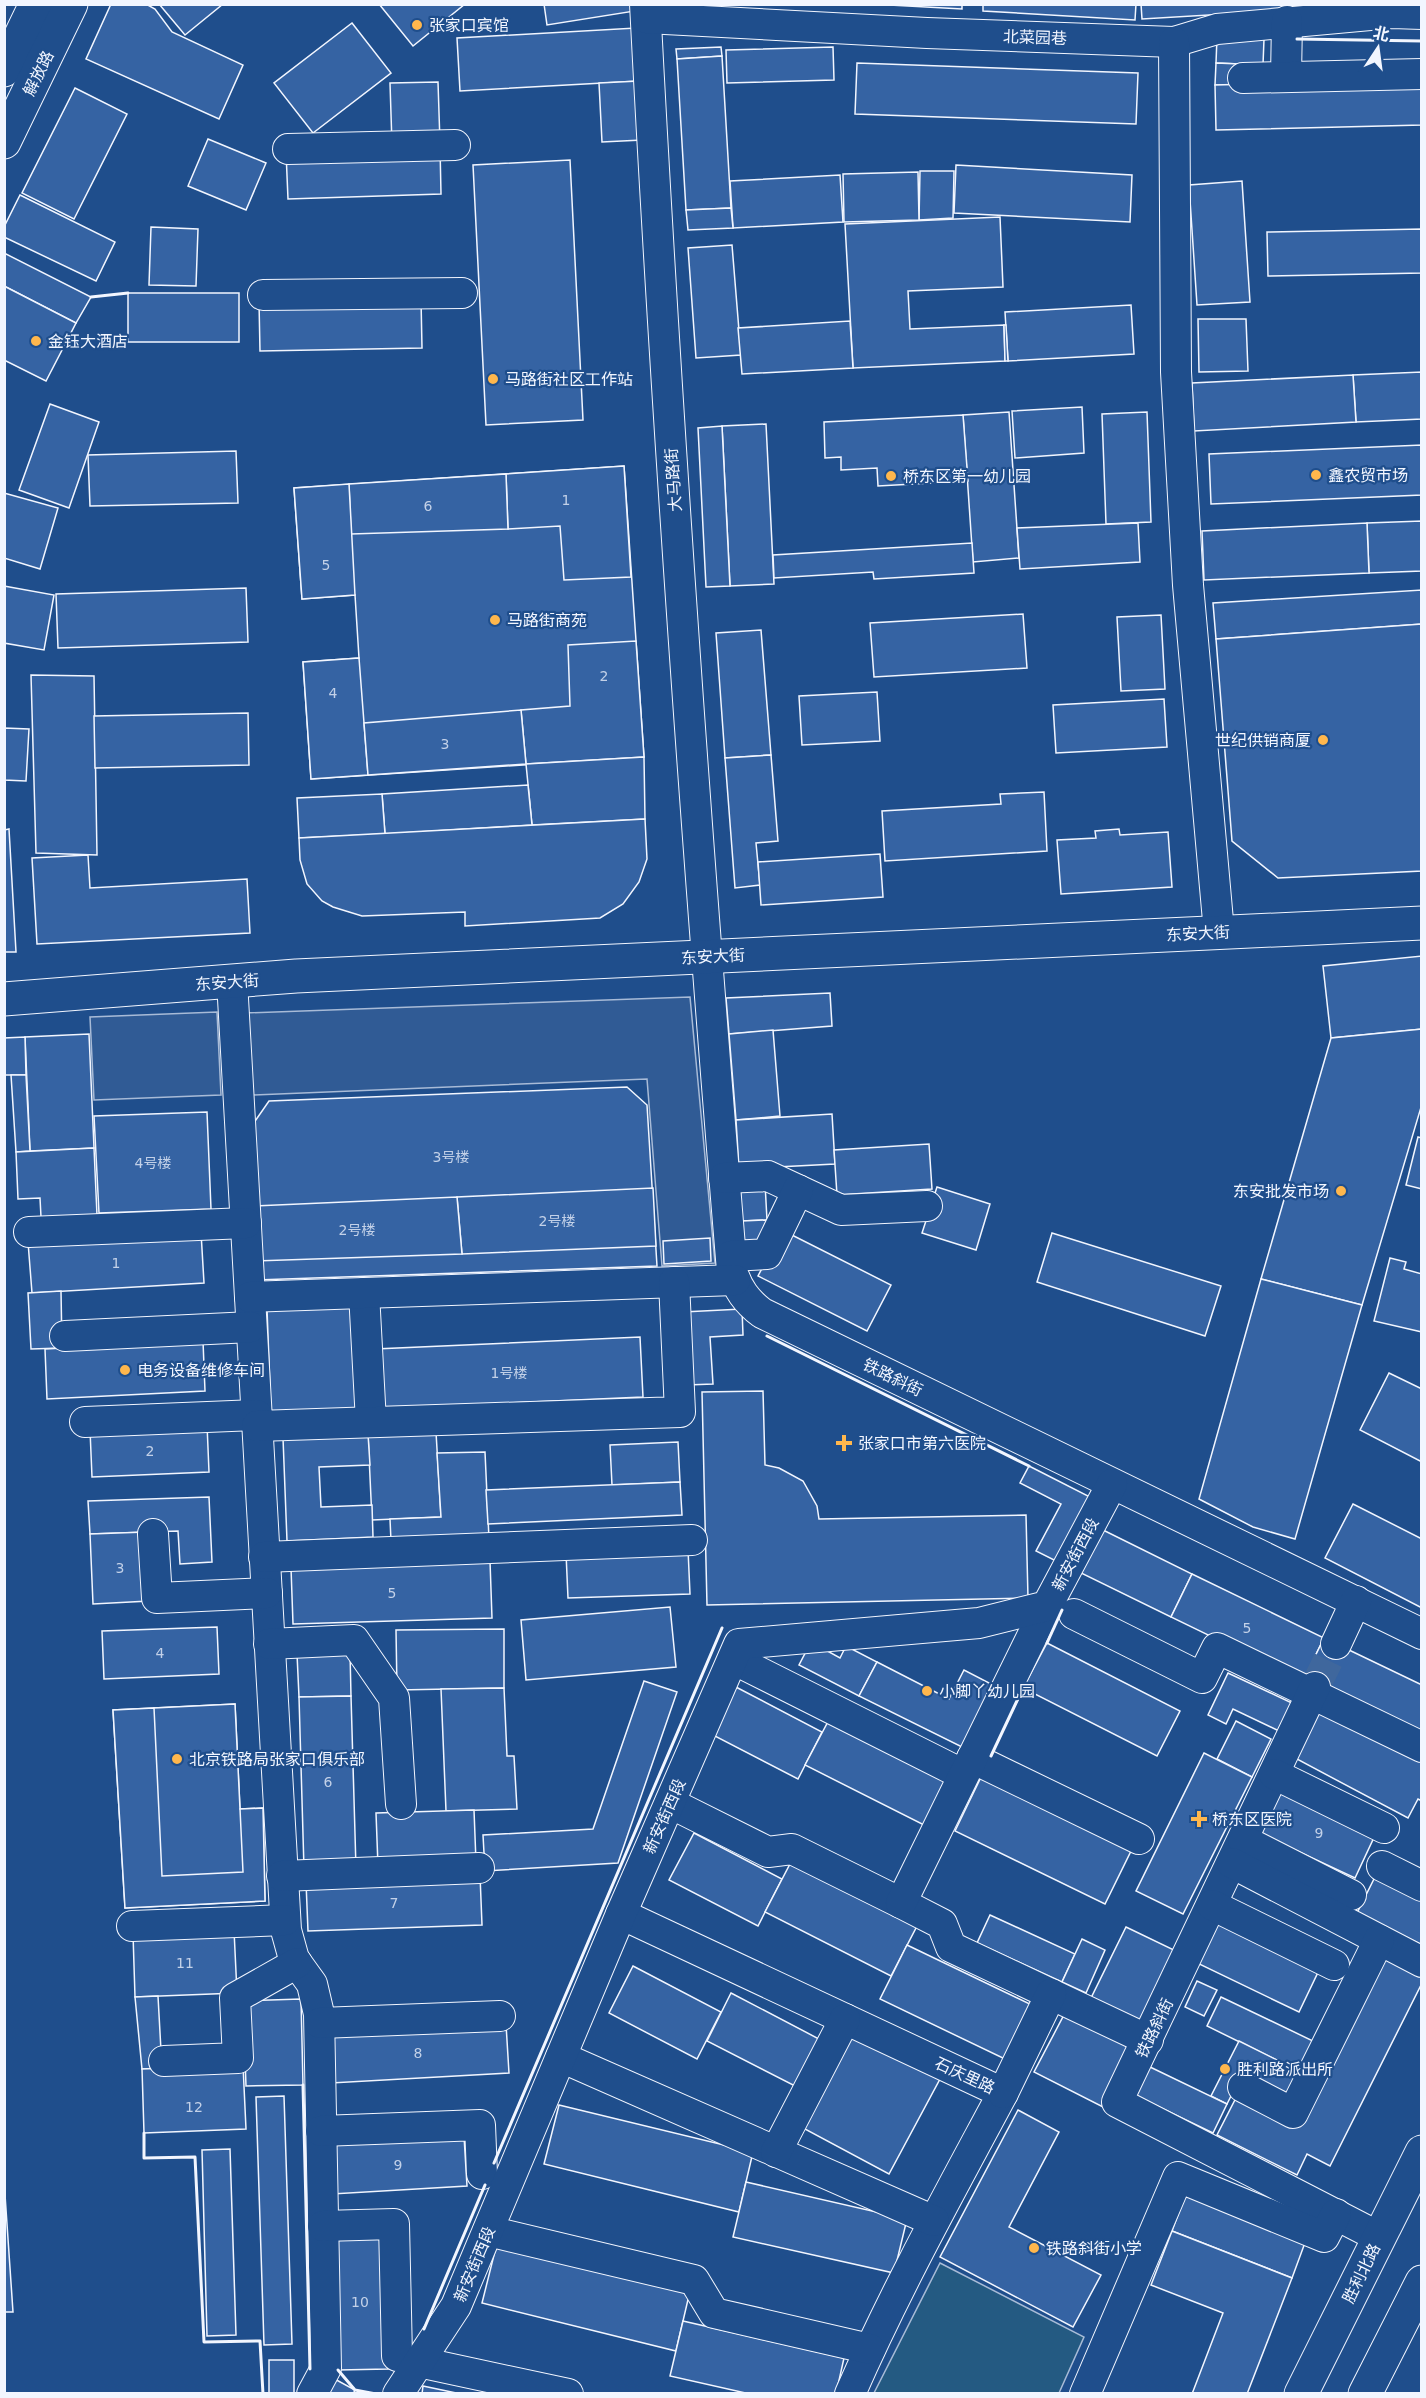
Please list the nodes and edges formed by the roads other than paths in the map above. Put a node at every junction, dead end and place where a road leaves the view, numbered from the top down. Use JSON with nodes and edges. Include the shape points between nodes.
{"nodes":[{"id":1,"x":36,"y":4,"type":"edge"},
{"id":2,"x":71,"y":4,"type":"edge"},
{"id":3,"x":646,"y":11,"type":"edge"},
{"id":4,"x":1422,"y":14,"type":"edge"},
{"id":5,"x":1287,"y":21,"type":"junction"},
{"id":6,"x":1174,"y":42,"type":"junction"},
{"id":7,"x":4,"y":70,"type":"edge"},
{"id":8,"x":1422,"y":74,"type":"edge"},
{"id":9,"x":1286,"y":77,"type":"junction"},
{"id":10,"x":1243,"y":78,"type":"dead end"},
{"id":11,"x":4,"y":142,"type":"edge"},
{"id":12,"x":455,"y":145,"type":"dead end"},
{"id":13,"x":288,"y":149,"type":"dead end"},
{"id":14,"x":462,"y":293,"type":"dead end"},
{"id":15,"x":263,"y":295,"type":"dead end"},
{"id":16,"x":1422,"y":923,"type":"edge"},
{"id":17,"x":1219,"y":932,"type":"junction"},
{"id":18,"x":707,"y":956,"type":"junction"},
{"id":19,"x":232,"y":981,"type":"junction"},
{"id":20,"x":4,"y":999,"type":"edge"},
{"id":21,"x":724,"y":1178,"type":"junction"},
{"id":22,"x":798,"y":1190,"type":"junction"},
{"id":23,"x":927,"y":1206,"type":"dead end"},
{"id":24,"x":246,"y":1223,"type":"junction"},
{"id":25,"x":29,"y":1232,"type":"dead end"},
{"id":26,"x":733,"y":1268,"type":"junction"},
{"id":27,"x":674,"y":1282,"type":"junction"},
{"id":28,"x":364,"y":1293,"type":"junction"},
{"id":29,"x":250,"y":1297,"type":"junction"},
{"id":30,"x":252,"y":1327,"type":"junction"},
{"id":31,"x":65,"y":1336,"type":"dead end"},
{"id":32,"x":257,"y":1420,"type":"junction"},
{"id":33,"x":85,"y":1422,"type":"dead end"},
{"id":34,"x":370,"y":1422,"type":"junction"},
{"id":35,"x":1112,"y":1485,"type":"junction"},
{"id":36,"x":153,"y":1534,"type":"dead end"},
{"id":37,"x":692,"y":1540,"type":"dead end"},
{"id":38,"x":264,"y":1557,"type":"junction"},
{"id":39,"x":267,"y":1593,"type":"junction"},
{"id":40,"x":1356,"y":1601,"type":"junction"},
{"id":41,"x":1061,"y":1610,"type":"junction"},
{"id":42,"x":1422,"y":1634,"type":"edge"},
{"id":43,"x":270,"y":1644,"type":"junction"},
{"id":44,"x":1336,"y":1644,"type":"tunnel mouth"},
{"id":45,"x":733,"y":1659,"type":"junction"},
{"id":46,"x":1313,"y":1691,"type":"junction"},
{"id":47,"x":1422,"y":1747,"type":"edge"},
{"id":48,"x":961,"y":1763,"type":"junction"},
{"id":49,"x":1274,"y":1774,"type":"junction"},
{"id":50,"x":670,"y":1803,"type":"junction"},
{"id":51,"x":401,"y":1804,"type":"dead end"},
{"id":52,"x":1384,"y":1828,"type":"dead end"},
{"id":53,"x":1139,"y":1839,"type":"dead end"},
{"id":54,"x":1237,"y":1852,"type":"junction"},
{"id":55,"x":1382,"y":1866,"type":"dead end"},
{"id":56,"x":480,"y":1868,"type":"dead end"},
{"id":57,"x":282,"y":1876,"type":"junction"},
{"id":58,"x":1422,"y":1886,"type":"edge"},
{"id":59,"x":1351,"y":1895,"type":"dead end"},
{"id":60,"x":901,"y":1903,"type":"junction"},
{"id":61,"x":1212,"y":1905,"type":"junction"},
{"id":62,"x":621,"y":1914,"type":"junction"},
{"id":63,"x":285,"y":1920,"type":"junction"},
{"id":64,"x":132,"y":1926,"type":"dead end"},
{"id":65,"x":1379,"y":1940,"type":"junction"},
{"id":66,"x":1422,"y":1962,"type":"edge"},
{"id":67,"x":297,"y":1963,"type":"junction"},
{"id":68,"x":1334,"y":1965,"type":"dead end"},
{"id":69,"x":1051,"y":1994,"type":"junction"},
{"id":70,"x":500,"y":2016,"type":"dead end"},
{"id":71,"x":845,"y":2019,"type":"junction"},
{"id":72,"x":320,"y":2023,"type":"junction"},
{"id":73,"x":1148,"y":2040,"type":"junction"},
{"id":74,"x":561,"y":2056,"type":"junction"},
{"id":75,"x":164,"y":2061,"type":"dead end"},
{"id":76,"x":1243,"y":2087,"type":"dead end"},
{"id":77,"x":1003,"y":2093,"type":"junction"},
{"id":78,"x":321,"y":2131,"type":"junction"},
{"id":79,"x":776,"y":2152,"type":"junction"},
{"id":80,"x":1422,"y":2152,"type":"edge"},
{"id":81,"x":482,"y":2174,"type":"dead end"},
{"id":82,"x":1336,"y":2214,"type":"junction"},
{"id":83,"x":934,"y":2221,"type":"junction"},
{"id":84,"x":323,"y":2226,"type":"junction"},
{"id":85,"x":488,"y":2231,"type":"junction"},
{"id":86,"x":1379,"y":2237,"type":"junction"},
{"id":87,"x":1422,"y":2282,"type":"edge"},
{"id":88,"x":870,"y":2349,"type":"junction"},
{"id":89,"x":408,"y":2359,"type":"junction"},
{"id":90,"x":312,"y":2394,"type":"edge"},
{"id":91,"x":398,"y":2394,"type":"edge"},
{"id":92,"x":568,"y":2394,"type":"edge"},
{"id":93,"x":850,"y":2394,"type":"edge"},
{"id":94,"x":1085,"y":2394,"type":"edge"},
{"id":95,"x":1301,"y":2394,"type":"edge"},
{"id":96,"x":1365,"y":2394,"type":"edge"}],
"edges":[{"from":1,"to":7,"type":"main road","name":"解放路"},
{"from":2,"to":11,"type":"main road","name":"解放路"},
{"from":3,"to":6,"type":"street","name":"北菜园巷","via":[[927,33]]},
{"from":3,"to":18,"type":"street","name":"大马路街","via":[[662,330]]},
{"from":4,"to":5,"type":"street","name":"北菜园巷"},
{"from":5,"to":6,"type":"street","name":"北菜园巷","via":[[1217,28]]},
{"from":5,"to":9,"type":"street"},
{"from":6,"to":17,"type":"street","via":[[1176,372],[1188,585]]},
{"from":8,"to":9,"type":"street"},
{"from":9,"to":10,"type":"street"},
{"from":12,"to":13,"type":"street"},
{"from":14,"to":15,"type":"street"},
{"from":16,"to":17,"type":"main road","name":"东安大街"},
{"from":17,"to":18,"type":"main road","name":"东安大街"},
{"from":18,"to":19,"type":"main road","name":"东安大街"},
{"from":18,"to":21,"type":"street"},
{"from":19,"to":20,"type":"main road","name":"东安大街"},
{"from":19,"to":24,"type":"street"},
{"from":21,"to":22,"type":"street","via":[[768,1176]]},
{"from":21,"to":26,"type":"street"},
{"from":22,"to":23,"type":"street","via":[[841,1210]]},
{"from":22,"to":26,"type":"street","via":[[767,1254]]},
{"from":24,"to":25,"type":"street"},
{"from":24,"to":29,"type":"street"},
{"from":26,"to":27,"type":"street"},
{"from":26,"to":35,"type":"street","name":"铁路斜街","via":[[744,1297],[762,1313]]},
{"from":27,"to":28,"type":"street"},
{"from":27,"to":34,"type":"street","via":[[680,1412]]},
{"from":28,"to":29,"type":"street"},
{"from":28,"to":34,"type":"street"},
{"from":29,"to":30,"type":"street"},
{"from":30,"to":31,"type":"street"},
{"from":30,"to":32,"type":"street"},
{"from":32,"to":33,"type":"street"},
{"from":32,"to":34,"type":"street"},
{"from":32,"to":38,"type":"street"},
{"from":35,"to":40,"type":"street","name":"铁路斜街"},
{"from":35,"to":41,"type":"street","name":"新安街西段"},
{"from":36,"to":39,"type":"street","via":[[157,1598]]},
{"from":37,"to":38,"type":"street"},
{"from":38,"to":39,"type":"street"},
{"from":39,"to":43,"type":"street"},
{"from":40,"to":42,"type":"street","name":"铁路斜街"},
{"from":40,"to":44,"type":"street"},
{"from":41,"to":45,"type":"street","name":"新安街西段","via":[[979,1623],[739,1644]]},
{"from":41,"to":46,"type":"street","via":[[1202,1678],[1217,1648]]},
{"from":41,"to":48,"type":"street"},
{"from":43,"to":51,"type":"street","via":[[354,1640],[394,1698]]},
{"from":43,"to":57,"type":"street"},
{"from":45,"to":48,"type":"street"},
{"from":45,"to":50,"type":"street","name":"新安街西段"},
{"from":46,"to":47,"type":"street"},
{"from":46,"to":49,"type":"street","name":"铁路斜街"},
{"from":48,"to":53,"type":"street"},
{"from":48,"to":60,"type":"street"},
{"from":49,"to":52,"type":"street"},
{"from":49,"to":54,"type":"street","name":"铁路斜街"},
{"from":50,"to":60,"type":"street","via":[[768,1852],[792,1849]]},
{"from":50,"to":62,"type":"street","name":"新安街西段"},
{"from":54,"to":59,"type":"street"},
{"from":54,"to":61,"type":"street","name":"铁路斜街"},
{"from":54,"to":65,"type":"street"},
{"from":55,"to":58,"type":"street"},
{"from":56,"to":57,"type":"street"},
{"from":57,"to":63,"type":"street"},
{"from":60,"to":69,"type":"street","via":[[942,1924],[951,1947]]},
{"from":61,"to":68,"type":"street"},
{"from":61,"to":73,"type":"street","name":"铁路斜街"},
{"from":62,"to":71,"type":"street","name":"石庆里路"},
{"from":62,"to":74,"type":"street","name":"新安街西段"},
{"from":63,"to":64,"type":"street"},
{"from":63,"to":67,"type":"street","via":[[288,1944]]},
{"from":65,"to":66,"type":"street"},
{"from":65,"to":76,"type":"street","via":[[1293,2113]]},
{"from":67,"to":72,"type":"street","via":[[312,1984]]},
{"from":67,"to":75,"type":"street","via":[[235,1998],[238,2058]]},
{"from":69,"to":73,"type":"street"},
{"from":69,"to":77,"type":"street"},
{"from":70,"to":72,"type":"street"},
{"from":71,"to":77,"type":"street","name":"石庆里路"},
{"from":71,"to":79,"type":"street"},
{"from":72,"to":78,"type":"street"},
{"from":73,"to":82,"type":"street","name":"铁路斜街","via":[[1117,2102]]},
{"from":74,"to":79,"type":"street"},
{"from":74,"to":85,"type":"street","name":"新安街西段"},
{"from":77,"to":83,"type":"street","name":"石庆里路"},
{"from":78,"to":81,"type":"street","via":[[480,2125]]},
{"from":78,"to":84,"type":"street"},
{"from":79,"to":83,"type":"street"},
{"from":80,"to":86,"type":"main road","name":"胜利北路"},
{"from":82,"to":86,"type":"street","name":"铁路斜街"},
{"from":82,"to":94,"type":"street","via":[[1324,2237],[1178,2177]]},
{"from":83,"to":88,"type":"street","name":"石庆里路"},
{"from":84,"to":89,"type":"street","via":[[394,2224]]},
{"from":84,"to":90,"type":"street","via":[[326,2368]]},
{"from":85,"to":88,"type":"street","via":[[694,2280],[714,2313]]},
{"from":85,"to":89,"type":"street","name":"新安街西段","via":[[456,2306]]},
{"from":86,"to":95,"type":"main road","name":"胜利北路"},
{"from":87,"to":96,"type":"main road"},
{"from":88,"to":93,"type":"street","name":"石庆里路"},
{"from":89,"to":91,"type":"street","name":"新安街西段"},
{"from":89,"to":92,"type":"street"}]}
